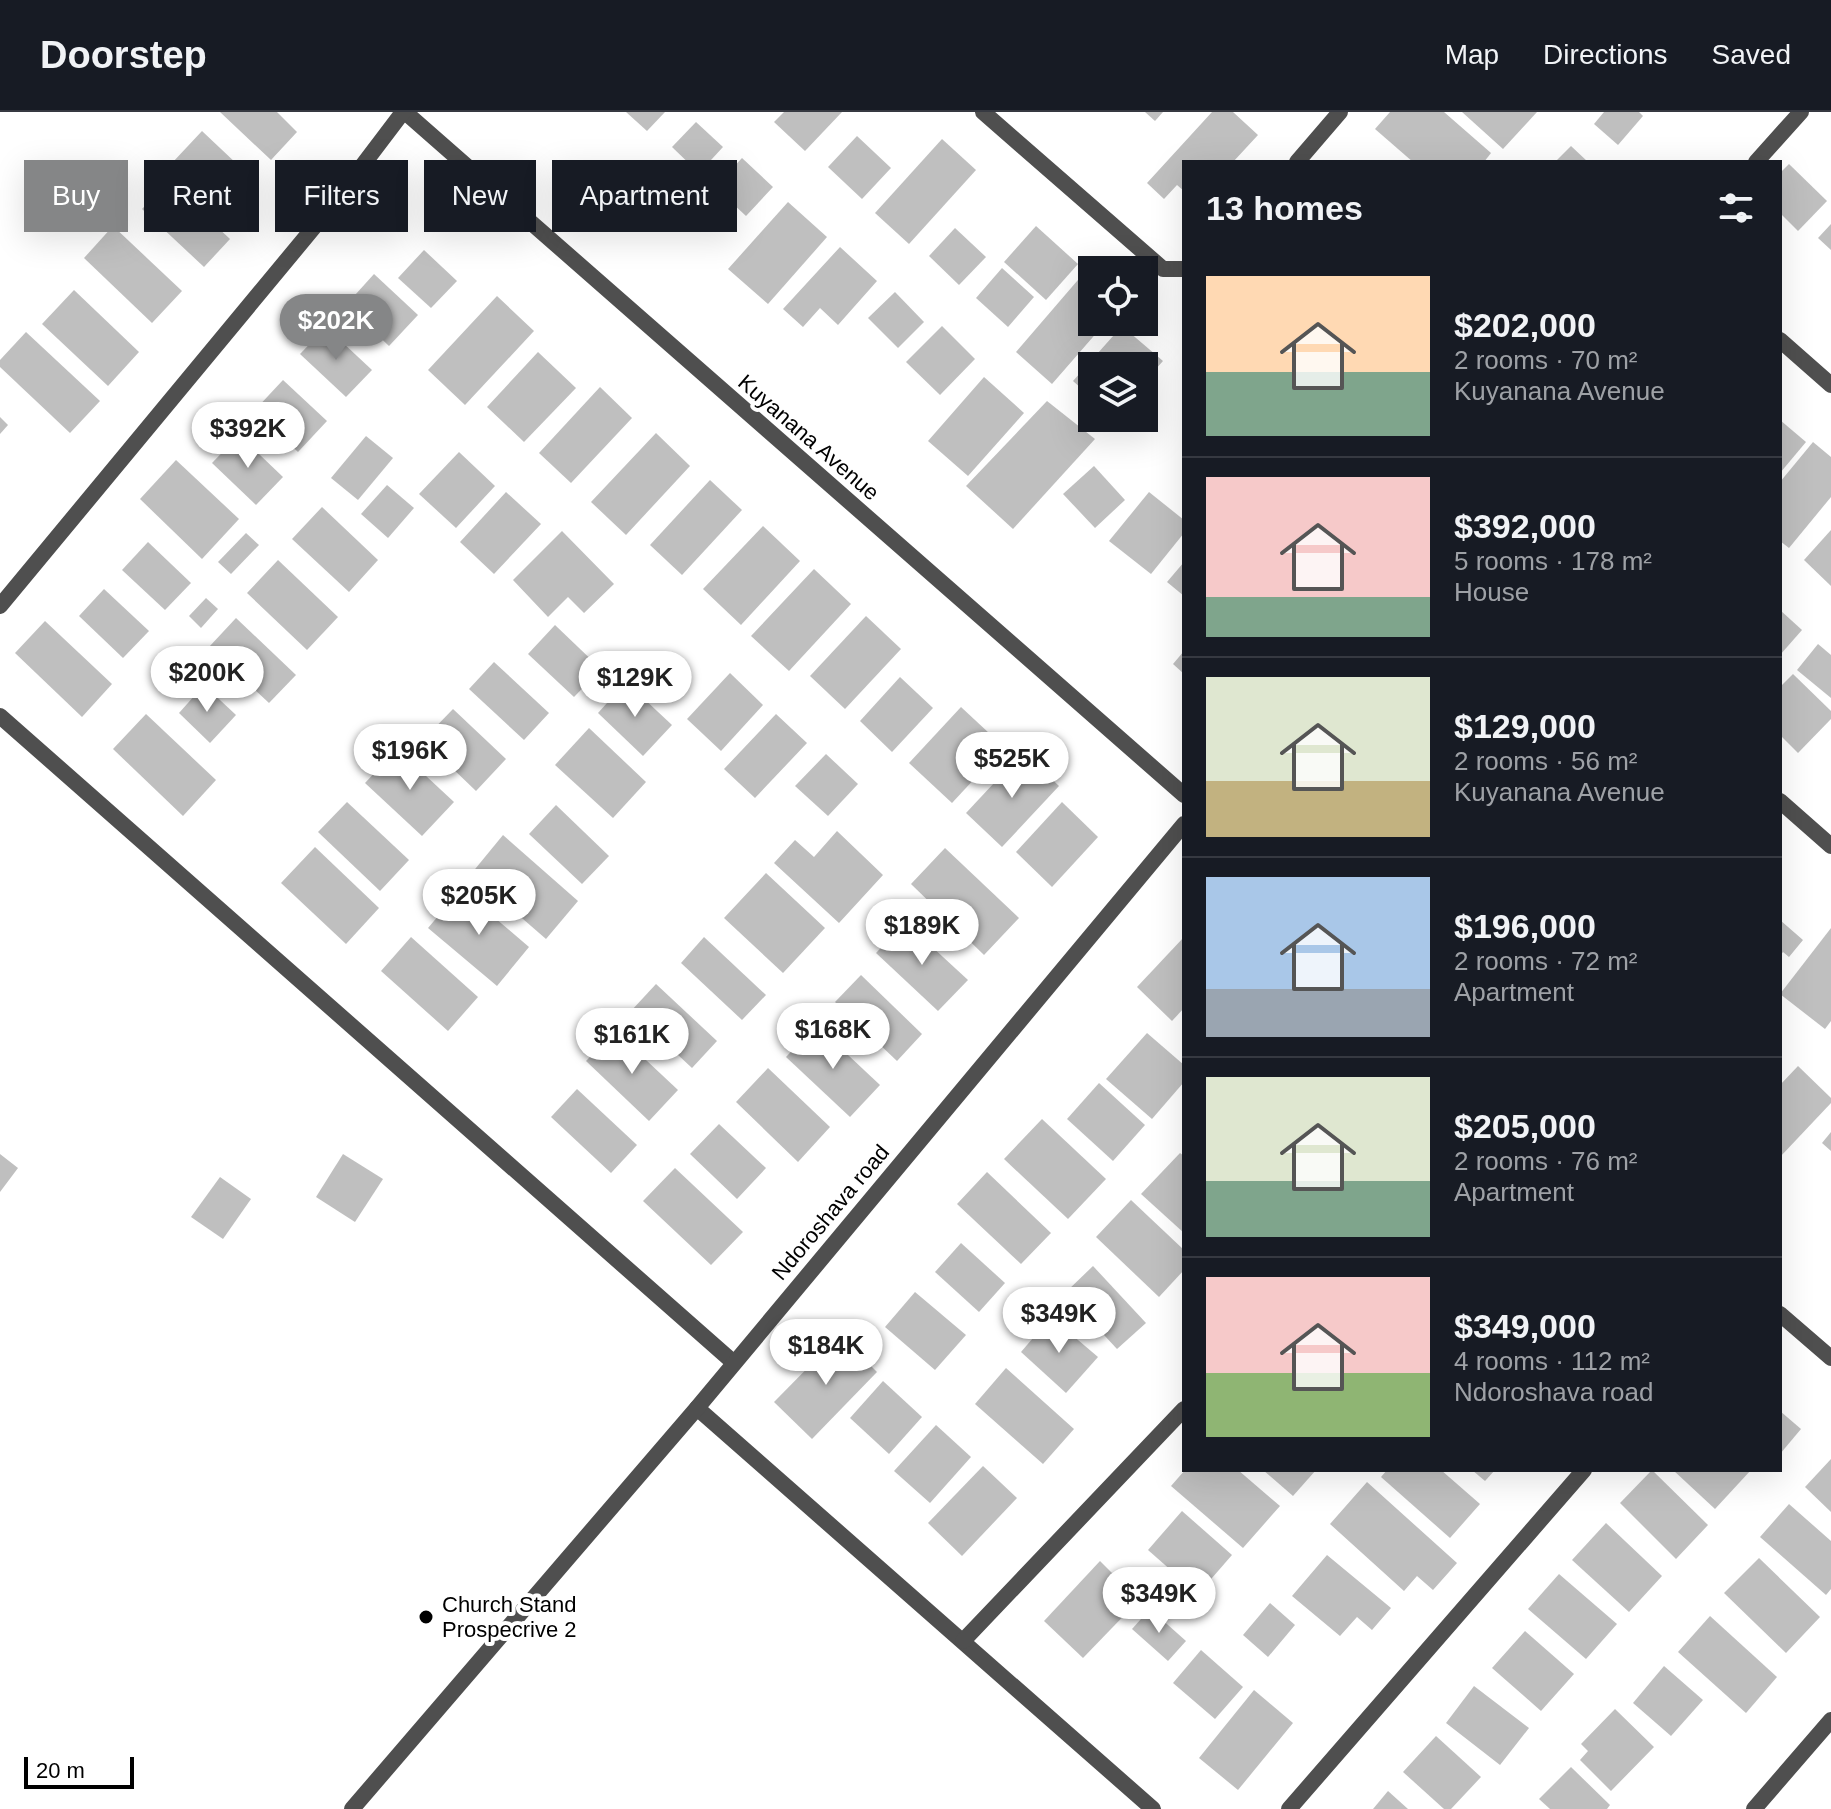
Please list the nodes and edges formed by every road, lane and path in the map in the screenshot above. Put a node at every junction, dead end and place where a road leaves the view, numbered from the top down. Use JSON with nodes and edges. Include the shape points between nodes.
{"nodes":[{"id":1,"x":404,"y":112,"type":"edge"},
{"id":2,"x":983,"y":112,"type":"edge"},
{"id":3,"x":1340,"y":112,"type":"edge"},
{"id":4,"x":1801,"y":112,"type":"edge"},
{"id":5,"x":1299,"y":160,"type":"edge"},
{"id":6,"x":1758,"y":160,"type":"edge"},
{"id":7,"x":1182,"y":269,"type":"edge"},
{"id":8,"x":1782,"y":342,"type":"edge"},
{"id":9,"x":1831,"y":385,"type":"edge"},
{"id":10,"x":0,"y":606,"type":"edge"},
{"id":11,"x":0,"y":716,"type":"edge"},
{"id":12,"x":1182,"y":793,"type":"edge"},
{"id":13,"x":1782,"y":803,"type":"edge"},
{"id":14,"x":1182,"y":826,"type":"edge"},
{"id":15,"x":1831,"y":846,"type":"edge"},
{"id":16,"x":1782,"y":1316,"type":"edge"},
{"id":17,"x":1831,"y":1358,"type":"edge"},
{"id":18,"x":733,"y":1362,"type":"junction"},
{"id":19,"x":697,"y":1408,"type":"junction"},
{"id":20,"x":1182,"y":1411,"type":"edge"},
{"id":21,"x":1582,"y":1472,"type":"edge"},
{"id":22,"x":963,"y":1641,"type":"junction"},
{"id":23,"x":1831,"y":1720,"type":"edge"},
{"id":24,"x":352,"y":1809,"type":"edge"},
{"id":25,"x":1153,"y":1809,"type":"edge"},
{"id":26,"x":1289,"y":1809,"type":"edge"},
{"id":27,"x":1754,"y":1809,"type":"edge"}],
"edges":[{"from":1,"to":10,"type":"street"},
{"from":1,"to":12,"type":"street","name":"Kuyanana Avenue"},
{"from":2,"to":7,"type":"street","via":[[1163,269]]},
{"from":3,"to":5,"type":"street"},
{"from":4,"to":6,"type":"street"},
{"from":8,"to":9,"type":"street"},
{"from":11,"to":18,"type":"street"},
{"from":13,"to":15,"type":"street"},
{"from":14,"to":18,"type":"street","name":"Ndoroshava road"},
{"from":16,"to":17,"type":"street"},
{"from":18,"to":19,"type":"street","name":"Ndoroshava road"},
{"from":19,"to":22,"type":"street"},
{"from":19,"to":24,"type":"street","name":"Ndoroshava road"},
{"from":20,"to":22,"type":"street"},
{"from":21,"to":26,"type":"street"},
{"from":22,"to":25,"type":"street"},
{"from":23,"to":27,"type":"street"}]}
